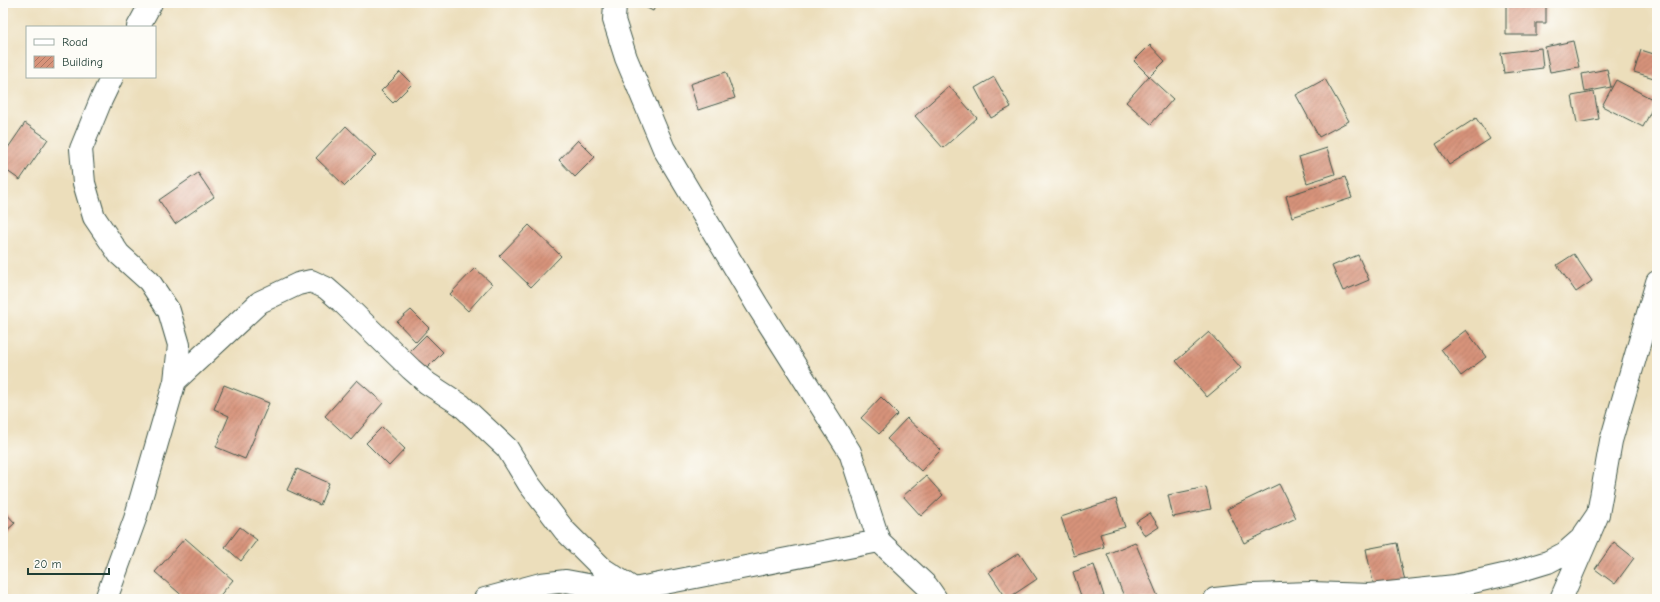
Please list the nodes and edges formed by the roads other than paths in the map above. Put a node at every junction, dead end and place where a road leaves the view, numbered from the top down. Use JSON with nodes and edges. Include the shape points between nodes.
{"nodes":[{"id":1,"x":151,"y":3,"type":"edge"},
{"id":2,"x":615,"y":3,"type":"edge"},
{"id":3,"x":139,"y":26,"type":"edge"},
{"id":4,"x":112,"y":78,"type":"edge"},
{"id":5,"x":1657,"y":282,"type":"edge"},
{"id":6,"x":174,"y":381,"type":"junction"},
{"id":7,"x":1598,"y":514,"type":"junction"},
{"id":8,"x":879,"y":541,"type":"junction"},
{"id":9,"x":631,"y":594,"type":"edge"},
{"id":10,"x":106,"y":599,"type":"edge"},
{"id":11,"x":485,"y":599,"type":"edge"},
{"id":12,"x":936,"y":599,"type":"edge"},
{"id":13,"x":1215,"y":599,"type":"edge"},
{"id":14,"x":1561,"y":599,"type":"edge"}],
"edges":[{"from":1,"to":3,"type":"street"},
{"from":2,"to":8,"type":"street","via":[[614,20],[626,58],[664,149],[757,305],[850,452]]},
{"from":4,"to":6,"type":"street","via":[[81,149],[84,182],[94,217],[119,254],[149,281],[169,310],[179,345]]},
{"from":5,"to":7,"type":"street","via":[[1611,442]]},
{"from":6,"to":9,"type":"street","via":[[260,302],[298,284],[311,281],[326,288],[342,301],[411,369],[427,383],[461,405],[507,448],[529,484],[566,531]]},
{"from":6,"to":10,"type":"street","via":[[136,519]]},
{"from":7,"to":13,"type":"street","via":[[1581,539],[1565,553],[1548,562],[1455,586],[1369,595],[1311,593]]},
{"from":7,"to":14,"type":"street"},
{"from":8,"to":9,"type":"street"},
{"from":8,"to":12,"type":"street","via":[[927,586]]},
{"from":9,"to":11,"type":"street","via":[[566,581],[541,584]]}]}
